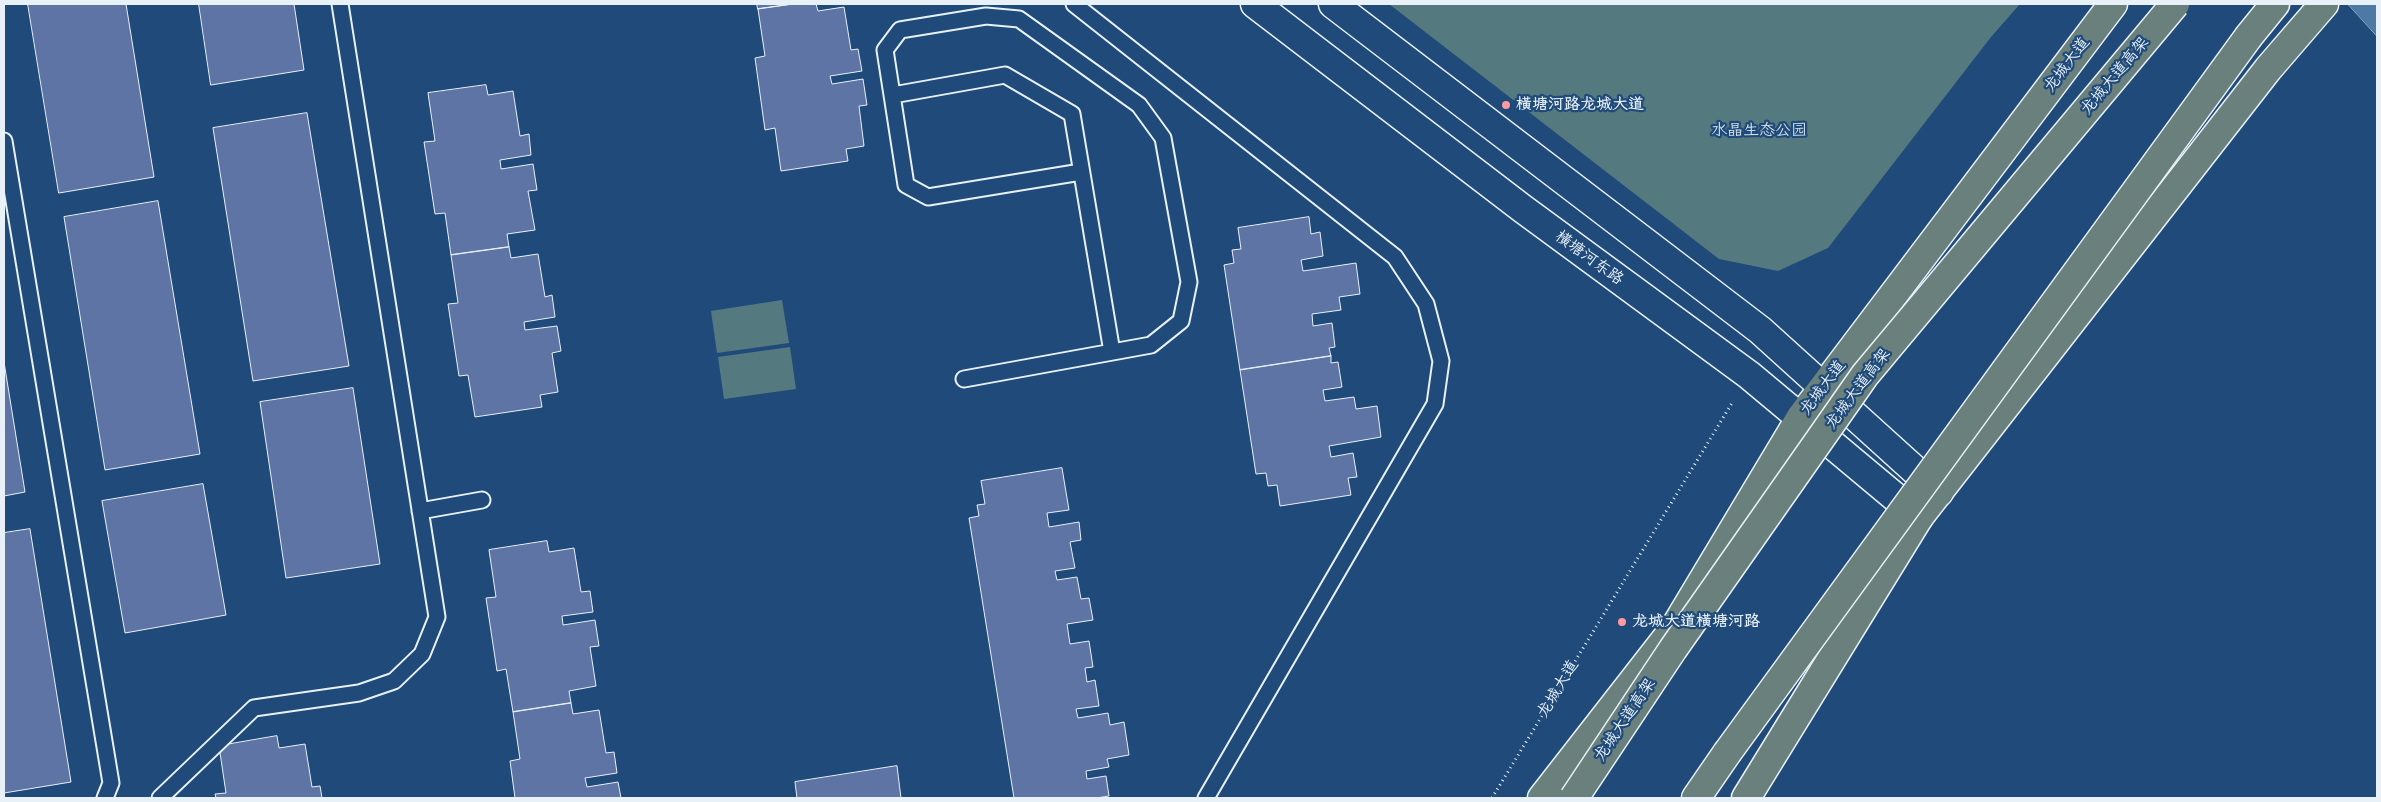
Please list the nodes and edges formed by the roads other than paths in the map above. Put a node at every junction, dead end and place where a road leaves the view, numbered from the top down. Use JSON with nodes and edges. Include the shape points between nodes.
{"nodes":[{"id":1,"x":340,"y":4,"type":"edge"},
{"id":2,"x":1074,"y":4,"type":"edge"},
{"id":3,"x":1255,"y":4,"type":"edge"},
{"id":4,"x":1333,"y":4,"type":"edge"},
{"id":5,"x":2113,"y":4,"type":"edge"},
{"id":6,"x":2174,"y":4,"type":"edge"},
{"id":7,"x":2275,"y":4,"type":"edge"},
{"id":8,"x":2324,"y":4,"type":"edge"},
{"id":9,"x":892,"y":95,"type":"junction"},
{"id":10,"x":4,"y":141,"type":"edge"},
{"id":11,"x":1081,"y":172,"type":"junction"},
{"id":12,"x":1112,"y":352,"type":"junction"},
{"id":13,"x":964,"y":379,"type":"dead end"},
{"id":14,"x":1823,"y":387,"type":"junction"},
{"id":15,"x":1800,"y":417,"type":"junction"},
{"id":16,"x":1939,"y":492,"type":"junction"},
{"id":17,"x":482,"y":500,"type":"dead end"},
{"id":18,"x":420,"y":511,"type":"junction"},
{"id":19,"x":1919,"y":517,"type":"junction"},
{"id":20,"x":1673,"y":630,"type":"junction"},
{"id":21,"x":1726,"y":753,"type":"junction"},
{"id":22,"x":105,"y":798,"type":"edge"},
{"id":23,"x":160,"y":798,"type":"edge"},
{"id":24,"x":1206,"y":798,"type":"edge"},
{"id":25,"x":1542,"y":798,"type":"edge"},
{"id":26,"x":1573,"y":798,"type":"edge"},
{"id":27,"x":1696,"y":798,"type":"edge"},
{"id":28,"x":1702,"y":798,"type":"edge"},
{"id":29,"x":1746,"y":798,"type":"edge"}],
"edges":[{"from":1,"to":18,"type":"lane"},
{"from":2,"to":24,"type":"lane","via":[[1394,257],[1426,304],[1441,361],[1435,404]]},
{"from":3,"to":15,"type":"main road","name":"横塘河东路","via":[[1523,209],[1749,374]]},
{"from":4,"to":14,"type":"main road","via":[[1760,330]]},
{"from":5,"to":14,"type":"main road","name":"龙城大道"},
{"from":6,"to":26,"type":"main road","name":"龙城大道高架","bridge":true,"via":[[1865,375]]},
{"from":7,"to":21,"type":"main road","bridge":true},
{"from":8,"to":16,"type":"main road","via":[[2268,69]]},
{"from":9,"to":11,"type":"lane","via":[[1005,75],[1072,114]]},
{"from":9,"to":11,"type":"lane","via":[[906,185],[928,196]]},
{"from":9,"to":12,"type":"lane","via":[[885,50],[900,30],[986,16],[1019,19],[1139,105],[1164,138],[1189,282],[1181,321],[1151,345]]},
{"from":10,"to":22,"type":"lane","via":[[111,783]]},
{"from":11,"to":12,"type":"lane"},
{"from":12,"to":13,"type":"lane"},
{"from":14,"to":15,"type":"main road","name":"龙城大道"},
{"from":14,"to":16,"type":"main road"},
{"from":15,"to":19,"type":"main road","name":"横塘河东路"},
{"from":15,"to":20,"type":"main road","name":"龙城大道"},
{"from":16,"to":19,"type":"main road"},
{"from":17,"to":18,"type":"lane"},
{"from":18,"to":23,"type":"lane","via":[[437,617],[422,654],[394,681],[368,690],[254,708]]},
{"from":19,"to":29,"type":"main road"},
{"from":20,"to":25,"type":"main road"},
{"from":20,"to":26,"type":"main road","name":"龙城大道"},
{"from":21,"to":27,"type":"main road"},
{"from":21,"to":28,"type":"main road"}]}
